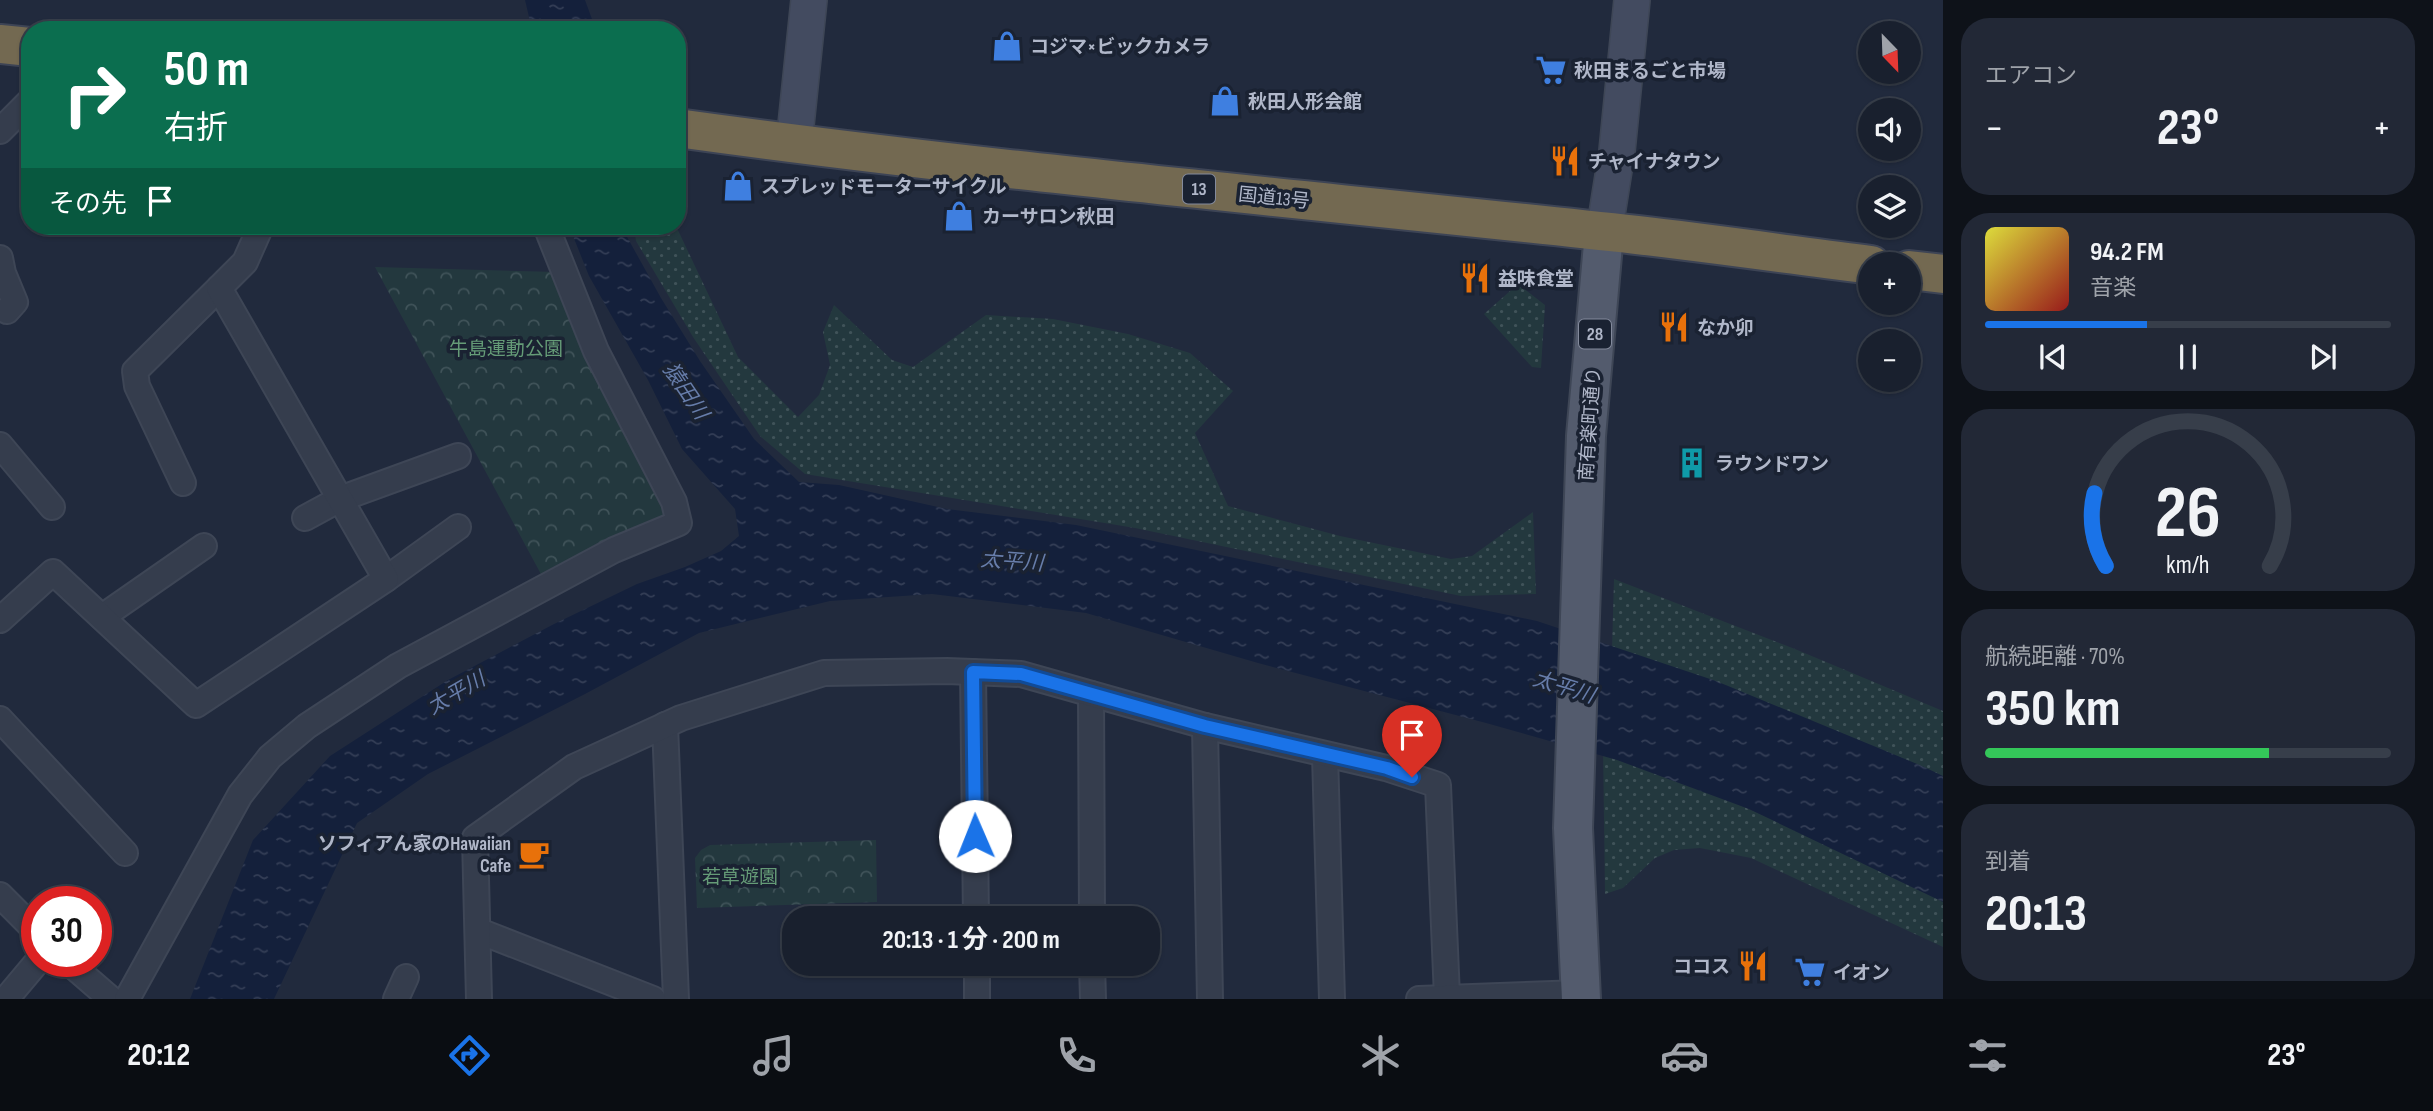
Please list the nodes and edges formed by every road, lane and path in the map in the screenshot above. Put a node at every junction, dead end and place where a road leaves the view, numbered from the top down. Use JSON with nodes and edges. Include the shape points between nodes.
{"nodes":[{"id":1,"x":809,"y":0,"type":"edge"},
{"id":2,"x":1632,"y":0,"type":"edge"},
{"id":3,"x":0,"y":44,"type":"edge"},
{"id":4,"x":21,"y":46,"type":"edge"},
{"id":5,"x":21,"y":110,"type":"edge"},
{"id":6,"x":686,"y":129,"type":"edge"},
{"id":7,"x":0,"y":131,"type":"edge"},
{"id":8,"x":794,"y":144,"type":"junction"},
{"id":9,"x":1604,"y":233,"type":"junction"},
{"id":10,"x":257,"y":235,"type":"edge"},
{"id":11,"x":550,"y":235,"type":"edge"},
{"id":12,"x":0,"y":258,"type":"edge"},
{"id":13,"x":1858,"y":263,"type":"edge"},
{"id":14,"x":1921,"y":271,"type":"edge"},
{"id":15,"x":1943,"y":274,"type":"edge"},
{"id":16,"x":219,"y":288,"type":"junction"},
{"id":17,"x":7,"y":311,"type":"dead end"},
{"id":18,"x":0,"y":445,"type":"edge"},
{"id":19,"x":458,"y":456,"type":"dead end"},
{"id":20,"x":183,"y":483,"type":"dead end"},
{"id":21,"x":340,"y":499,"type":"junction"},
{"id":22,"x":52,"y":507,"type":"dead end"},
{"id":23,"x":305,"y":518,"type":"dead end"},
{"id":24,"x":458,"y":527,"type":"dead end"},
{"id":25,"x":204,"y":546,"type":"dead end"},
{"id":26,"x":386,"y":579,"type":"junction"},
{"id":27,"x":102,"y":617,"type":"junction"},
{"id":28,"x":0,"y":620,"type":"edge"},
{"id":29,"x":973,"y":672,"type":"junction"},
{"id":30,"x":1091,"y":694,"type":"junction"},
{"id":31,"x":0,"y":719,"type":"edge"},
{"id":32,"x":665,"y":725,"type":"junction"},
{"id":33,"x":1205,"y":726,"type":"junction"},
{"id":34,"x":1325,"y":755,"type":"junction"},
{"id":35,"x":125,"y":853,"type":"dead end"},
{"id":36,"x":0,"y":895,"type":"edge"},
{"id":37,"x":976,"y":906,"type":"edge"},
{"id":38,"x":1092,"y":906,"type":"edge"},
{"id":39,"x":21,"y":916,"type":"edge"},
{"id":40,"x":479,"y":931,"type":"junction"},
{"id":41,"x":977,"y":976,"type":"edge"},
{"id":42,"x":1092,"y":976,"type":"edge"},
{"id":43,"x":25,"y":977,"type":"edge"},
{"id":44,"x":86,"y":977,"type":"edge"},
{"id":45,"x":1581,"y":996,"type":"edge"},
{"id":46,"x":1447,"y":997,"type":"junction"},
{"id":47,"x":6,"y":999,"type":"edge"},
{"id":48,"x":111,"y":999,"type":"edge"},
{"id":49,"x":127,"y":999,"type":"edge"},
{"id":50,"x":479,"y":999,"type":"edge"},
{"id":51,"x":653,"y":999,"type":"edge"},
{"id":52,"x":676,"y":999,"type":"edge"},
{"id":53,"x":978,"y":999,"type":"edge"},
{"id":54,"x":1093,"y":999,"type":"edge"},
{"id":55,"x":1210,"y":999,"type":"edge"},
{"id":56,"x":1332,"y":999,"type":"edge"},
{"id":57,"x":1419,"y":999,"type":"edge"}],
"edges":[{"from":1,"to":8,"type":"street"},
{"from":2,"to":9,"type":"street"},
{"from":3,"to":4,"type":"highway"},
{"from":5,"to":7,"type":"street"},
{"from":6,"to":8,"type":"highway","name":"国道13号","number":"13"},
{"from":8,"to":9,"type":"highway","name":"国道13号","number":"13"},
{"from":9,"to":13,"type":"highway","name":"国道13号","number":"13"},
{"from":9,"to":45,"type":"main road","name":"南有楽町通り","number":"28","via":[[1586,436],[1573,828]]},
{"from":10,"to":16,"type":"street","via":[[245,262]]},
{"from":11,"to":49,"type":"street","via":[[596,351],[674,502],[679,523],[614,550],[398,666],[307,726],[270,757],[240,795]]},
{"from":12,"to":17,"type":"street","via":[[15,302]]},
{"from":14,"to":15,"type":"highway"},
{"from":16,"to":20,"type":"street","via":[[135,371],[137,386]]},
{"from":16,"to":21,"type":"street"},
{"from":18,"to":22,"type":"street"},
{"from":19,"to":21,"type":"street"},
{"from":21,"to":23,"type":"street"},
{"from":21,"to":26,"type":"street"},
{"from":24,"to":26,"type":"street"},
{"from":25,"to":27,"type":"street"},
{"from":26,"to":27,"type":"street","via":[[196,705]]},
{"from":27,"to":28,"type":"street","via":[[53,572]]},
{"from":29,"to":30,"type":"street","via":[[1021,674]]},
{"from":29,"to":32,"type":"street","via":[[824,673]]},
{"from":29,"to":37,"type":"street"},
{"from":30,"to":33,"type":"street"},
{"from":30,"to":38,"type":"street"},
{"from":31,"to":35,"type":"street"},
{"from":32,"to":40,"type":"street","via":[[574,767],[475,838]]},
{"from":32,"to":52,"type":"street"},
{"from":33,"to":34,"type":"street"},
{"from":33,"to":55,"type":"street"},
{"from":34,"to":46,"type":"street","via":[[1438,785]]},
{"from":34,"to":56,"type":"street"},
{"from":36,"to":39,"type":"street"},
{"from":40,"to":50,"type":"street"},
{"from":40,"to":51,"type":"street"},
{"from":41,"to":53,"type":"street"},
{"from":42,"to":54,"type":"street"},
{"from":43,"to":47,"type":"street"},
{"from":44,"to":48,"type":"street"},
{"from":45,"to":46,"type":"street"},
{"from":46,"to":57,"type":"street"}]}
